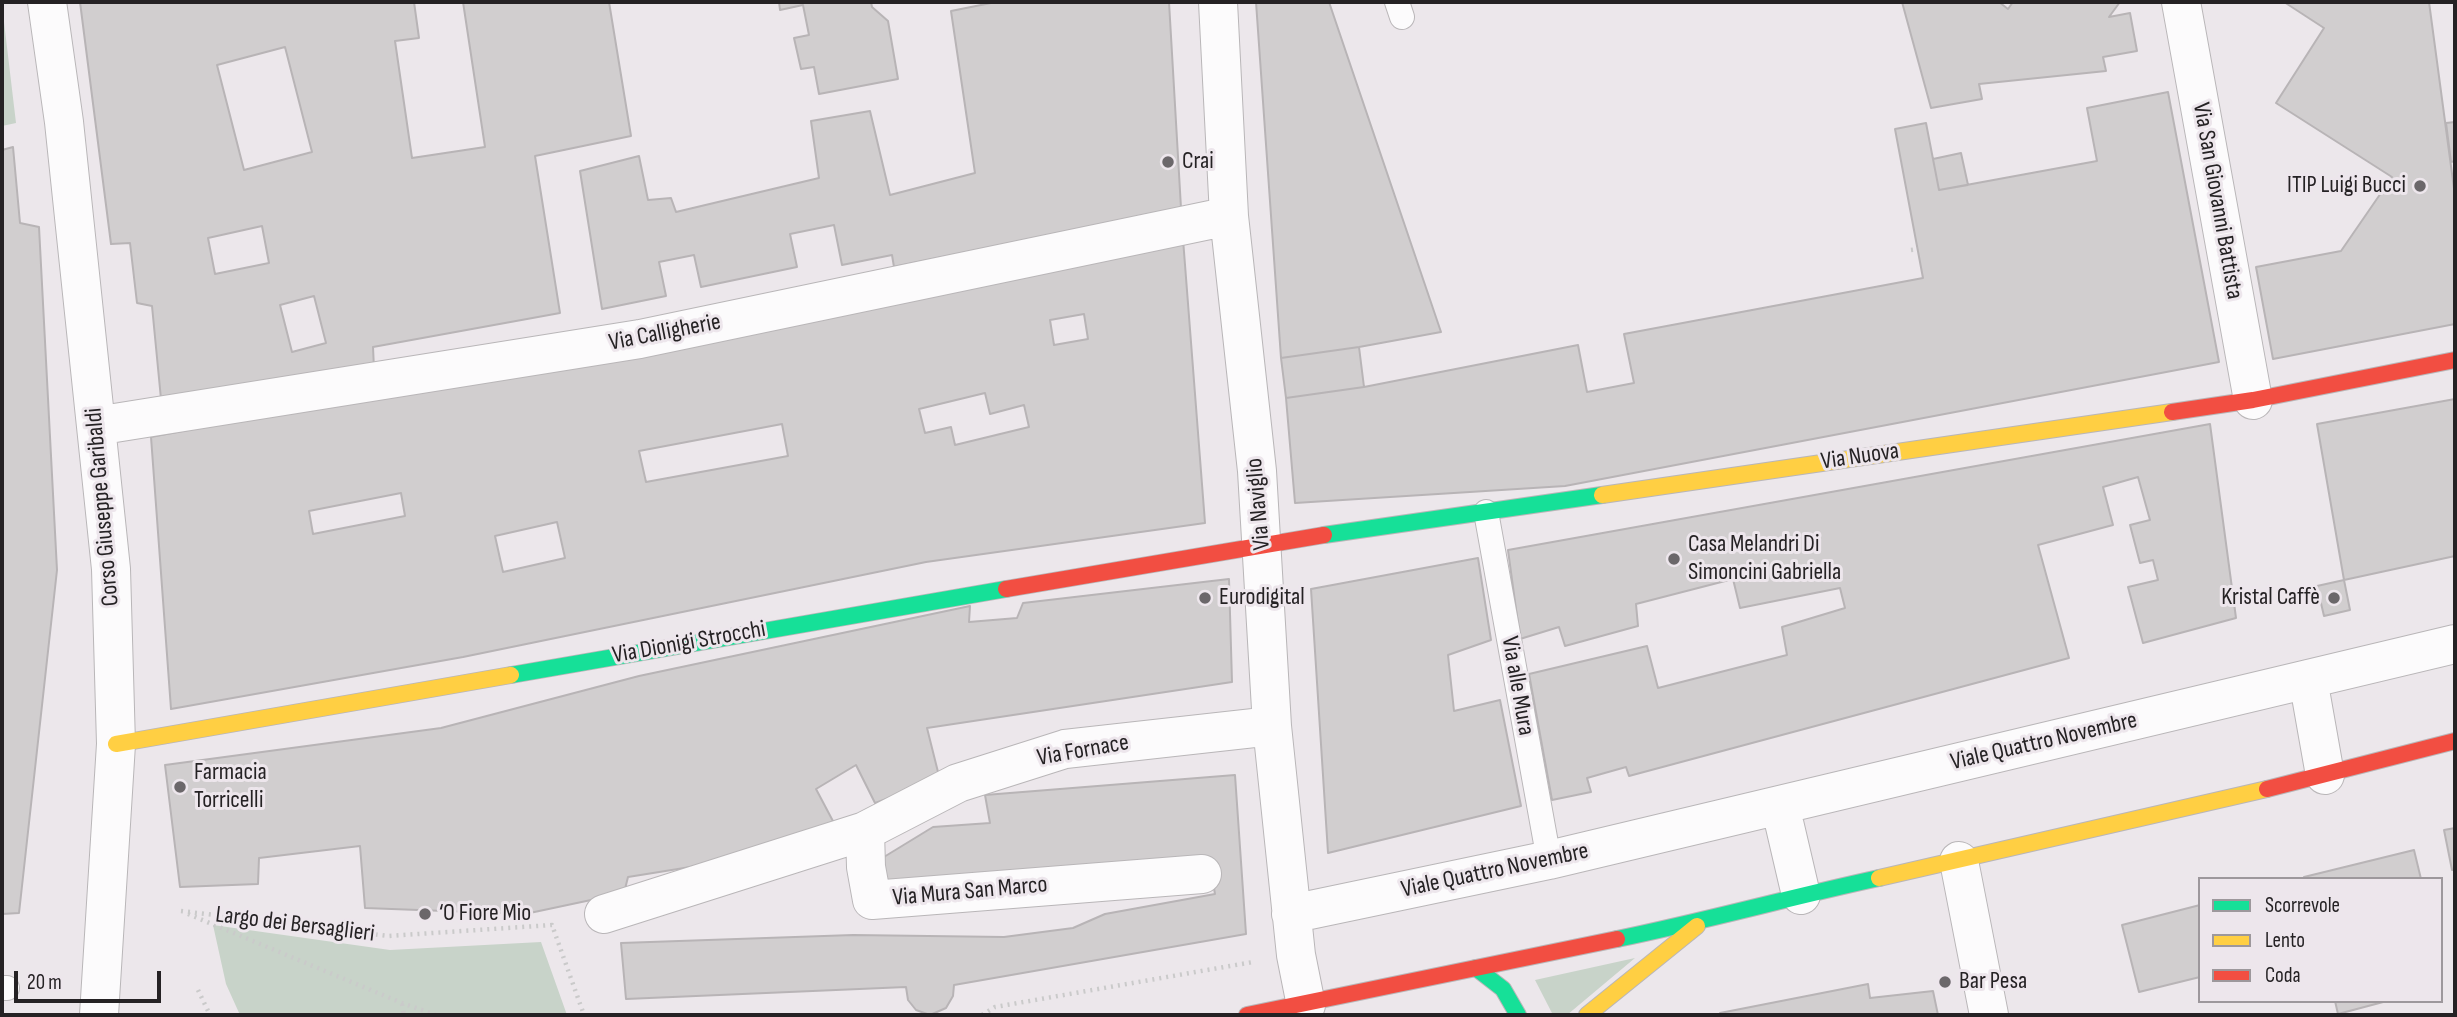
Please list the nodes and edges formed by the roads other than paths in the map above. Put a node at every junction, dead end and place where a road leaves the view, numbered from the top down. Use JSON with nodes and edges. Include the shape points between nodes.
{"nodes":[{"id":1,"x":47,"y":2,"type":"edge"},
{"id":2,"x":1218,"y":2,"type":"edge"},
{"id":3,"x":2181,"y":2,"type":"edge"},
{"id":4,"x":1229,"y":216,"type":"junction"},
{"id":5,"x":2455,"y":360,"type":"edge"},
{"id":6,"x":2253,"y":400,"type":"junction"},
{"id":7,"x":96,"y":426,"type":"junction"},
{"id":8,"x":1486,"y":512,"type":"junction"},
{"id":9,"x":1263,"y":544,"type":"junction"},
{"id":10,"x":2455,"y":645,"type":"edge"},
{"id":11,"x":2308,"y":680,"type":"junction"},
{"id":12,"x":1272,"y":726,"type":"junction"},
{"id":13,"x":2455,"y":741,"type":"edge"},
{"id":14,"x":116,"y":744,"type":"junction"},
{"id":15,"x":2325,"y":775,"type":"junction"},
{"id":16,"x":1780,"y":805,"type":"junction"},
{"id":17,"x":865,"y":831,"type":"junction"},
{"id":18,"x":1549,"y":860,"type":"junction"},
{"id":19,"x":1959,"y":861,"type":"junction"},
{"id":20,"x":1202,"y":874,"type":"dead end"},
{"id":21,"x":1801,"y":895,"type":"junction"},
{"id":22,"x":604,"y":914,"type":"dead end"},
{"id":23,"x":1292,"y":914,"type":"junction"},
{"id":24,"x":1702,"y":922,"type":"junction"},
{"id":25,"x":1476,"y":968,"type":"junction"},
{"id":26,"x":1410,"y":981,"type":"junction"},
{"id":27,"x":1306,"y":1005,"type":"junction"},
{"id":28,"x":1368,"y":1009,"type":"dead end"},
{"id":29,"x":99,"y":1015,"type":"edge"},
{"id":30,"x":1247,"y":1015,"type":"edge"},
{"id":31,"x":1518,"y":1015,"type":"edge"},
{"id":32,"x":1587,"y":1015,"type":"edge"},
{"id":33,"x":1989,"y":1015,"type":"edge"}],
"edges":[{"from":1,"to":7,"type":"street","name":"Corso Giuseppe Garibaldi"},
{"from":2,"to":4,"type":"street","name":"Via Naviglio"},
{"from":3,"to":6,"type":"street","name":"Via San Giovanni Battista"},
{"from":4,"to":7,"type":"street","name":"Via Calligherie","via":[[640,339]]},
{"from":4,"to":9,"type":"street","name":"Via Naviglio"},
{"from":5,"to":6,"type":"street","name":"Via Nuova"},
{"from":6,"to":8,"type":"street","name":"Via Nuova"},
{"from":7,"to":14,"type":"street","name":"Corso Giuseppe Garibaldi","via":[[111,569]]},
{"from":8,"to":9,"type":"street","name":"Via Nuova"},
{"from":8,"to":18,"type":"lane","name":"Via alle Mura"},
{"from":9,"to":12,"type":"street","name":"Via Naviglio"},
{"from":9,"to":14,"type":"street","name":"Via Dionigi Strocchi"},
{"from":10,"to":11,"type":"street","name":"Viale Quattro Novembre"},
{"from":11,"to":15,"type":"street"},
{"from":11,"to":16,"type":"street","name":"Viale Quattro Novembre"},
{"from":12,"to":17,"type":"street","name":"Via Fornace","via":[[1065,749],[958,783]]},
{"from":12,"to":23,"type":"street","name":"Via Naviglio"},
{"from":13,"to":15,"type":"street"},
{"from":14,"to":29,"type":"street","name":"Corso Giuseppe Garibaldi"},
{"from":15,"to":19,"type":"street"},
{"from":16,"to":18,"type":"street","name":"Viale Quattro Novembre"},
{"from":16,"to":21,"type":"street"},
{"from":17,"to":20,"type":"street","name":"Via Mura San Marco","via":[[872,900]]},
{"from":17,"to":22,"type":"street"},
{"from":18,"to":23,"type":"street","name":"Viale Quattro Novembre"},
{"from":19,"to":21,"type":"street"},
{"from":19,"to":33,"type":"street"},
{"from":21,"to":24,"type":"street"},
{"from":23,"to":27,"type":"street","name":"Via Naviglio"},
{"from":24,"to":25,"type":"street"},
{"from":24,"to":32,"type":"street"},
{"from":25,"to":26,"type":"street"},
{"from":25,"to":31,"type":"street","via":[[1503,989]]},
{"from":26,"to":27,"type":"street"},
{"from":26,"to":28,"type":"street"},
{"from":27,"to":30,"type":"street"}]}
